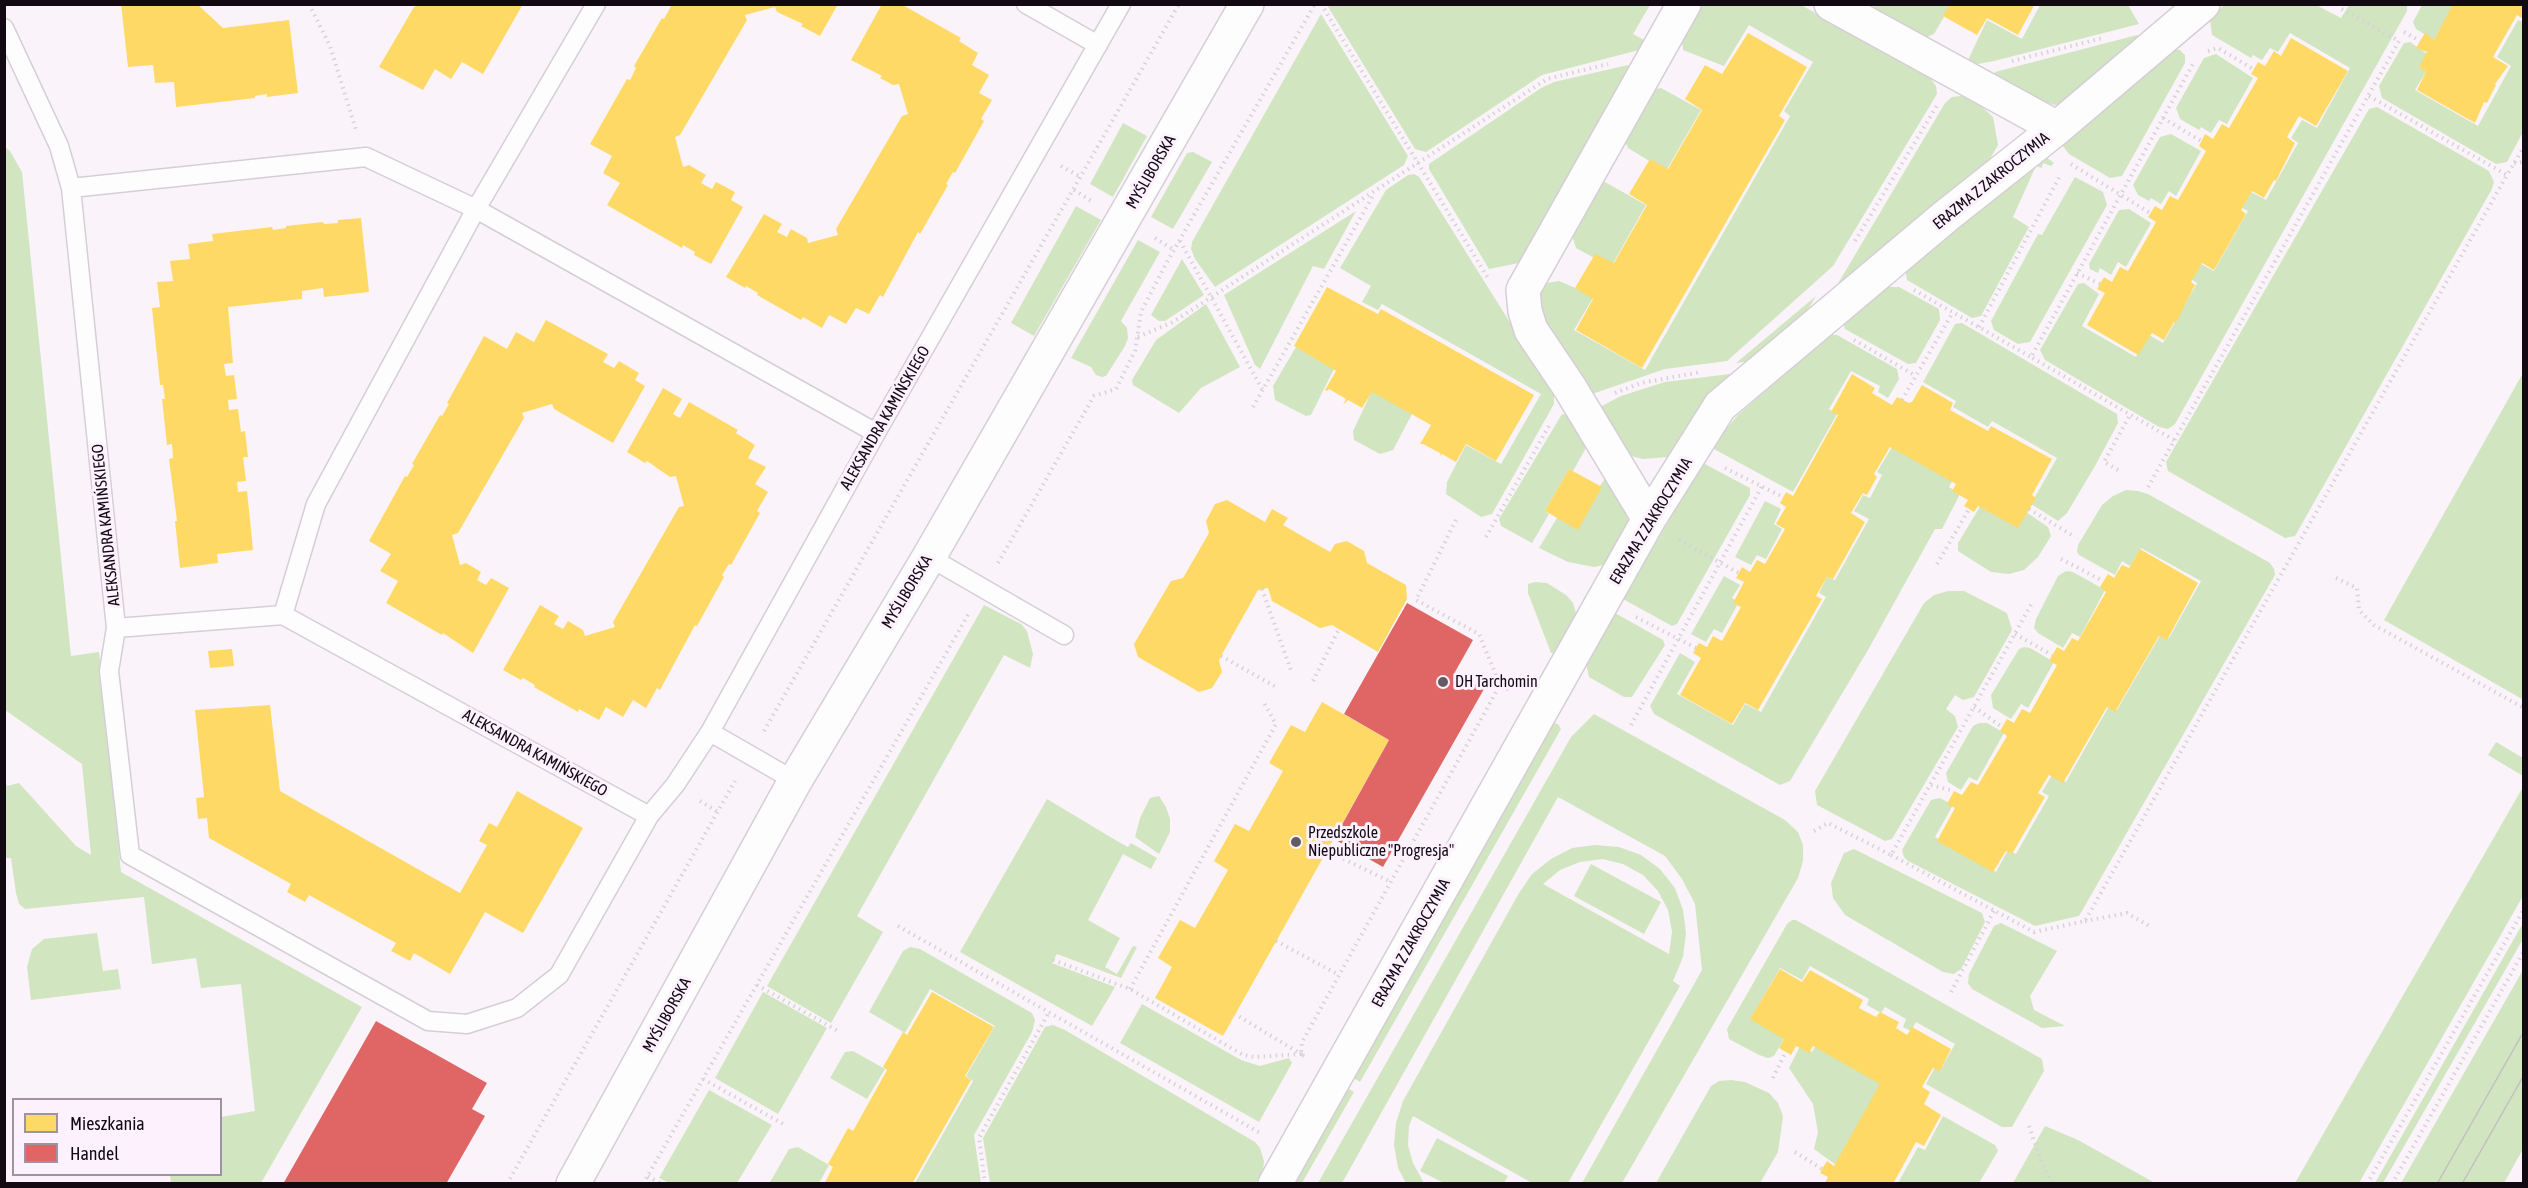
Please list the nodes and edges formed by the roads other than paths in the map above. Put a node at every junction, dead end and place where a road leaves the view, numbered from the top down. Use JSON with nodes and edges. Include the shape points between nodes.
{"nodes":[{"id":1,"x":596,"y":4,"type":"edge"},
{"id":2,"x":1026,"y":4,"type":"edge"},
{"id":3,"x":1121,"y":4,"type":"edge"},
{"id":4,"x":1247,"y":4,"type":"edge"},
{"id":5,"x":1684,"y":4,"type":"edge"},
{"id":6,"x":1831,"y":4,"type":"edge"},
{"id":7,"x":2203,"y":4,"type":"edge"},
{"id":8,"x":4,"y":28,"type":"edge"},
{"id":9,"x":1098,"y":45,"type":"junction"},
{"id":10,"x":2057,"y":128,"type":"junction"},
{"id":11,"x":71,"y":188,"type":"junction"},
{"id":12,"x":476,"y":209,"type":"junction"},
{"id":13,"x":876,"y":433,"type":"junction"},
{"id":14,"x":1649,"y":519,"type":"junction"},
{"id":15,"x":928,"y":557,"type":"junction"},
{"id":16,"x":283,"y":615,"type":"junction"},
{"id":17,"x":116,"y":628,"type":"junction"},
{"id":18,"x":1064,"y":635,"type":"dead end"},
{"id":19,"x":710,"y":732,"type":"junction"},
{"id":20,"x":795,"y":781,"type":"junction"},
{"id":21,"x":650,"y":816,"type":"junction"},
{"id":22,"x":573,"y":1184,"type":"edge"},
{"id":23,"x":1275,"y":1184,"type":"edge"}],
"edges":[{"from":1,"to":12,"type":"lane"},
{"from":2,"to":9,"type":"lane"},
{"from":3,"to":9,"type":"lane","name":"ALEKSANDRA KAMIŃSKIEGO"},
{"from":4,"to":15,"type":"street","name":"MYŚLIBORSKA"},
{"from":5,"to":14,"type":"street","via":[[1523,290],[1524,311],[1531,330]]},
{"from":6,"to":10,"type":"street"},
{"from":7,"to":10,"type":"street","name":"ERAZMA Z ZAKROCZYMIA"},
{"from":8,"to":11,"type":"lane","name":"ALEKSANDRA KAMIŃSKIEGO","via":[[59,146]]},
{"from":9,"to":13,"type":"lane","name":"ALEKSANDRA KAMIŃSKIEGO"},
{"from":10,"to":14,"type":"street","name":"ERAZMA Z ZAKROCZYMIA","via":[[1720,406]]},
{"from":11,"to":12,"type":"lane","via":[[363,157]]},
{"from":11,"to":17,"type":"lane","name":"ALEKSANDRA KAMIŃSKIEGO"},
{"from":12,"to":13,"type":"lane"},
{"from":12,"to":16,"type":"lane","via":[[316,504]]},
{"from":13,"to":19,"type":"lane","name":"ALEKSANDRA KAMIŃSKIEGO"},
{"from":14,"to":23,"type":"street","name":"ERAZMA Z ZAKROCZYMIA"},
{"from":15,"to":18,"type":"lane"},
{"from":15,"to":20,"type":"street","name":"MYŚLIBORSKA"},
{"from":16,"to":17,"type":"lane","name":"ALEKSANDRA KAMIŃSKIEGO"},
{"from":16,"to":21,"type":"lane","name":"ALEKSANDRA KAMIŃSKIEGO"},
{"from":17,"to":21,"type":"lane","via":[[109,671],[130,855],[428,1021],[467,1024],[517,1008],[559,975]]},
{"from":19,"to":20,"type":"lane"},
{"from":19,"to":21,"type":"lane","name":"ALEKSANDRA KAMIŃSKIEGO"},
{"from":20,"to":22,"type":"street","name":"MYŚLIBORSKA"}]}
